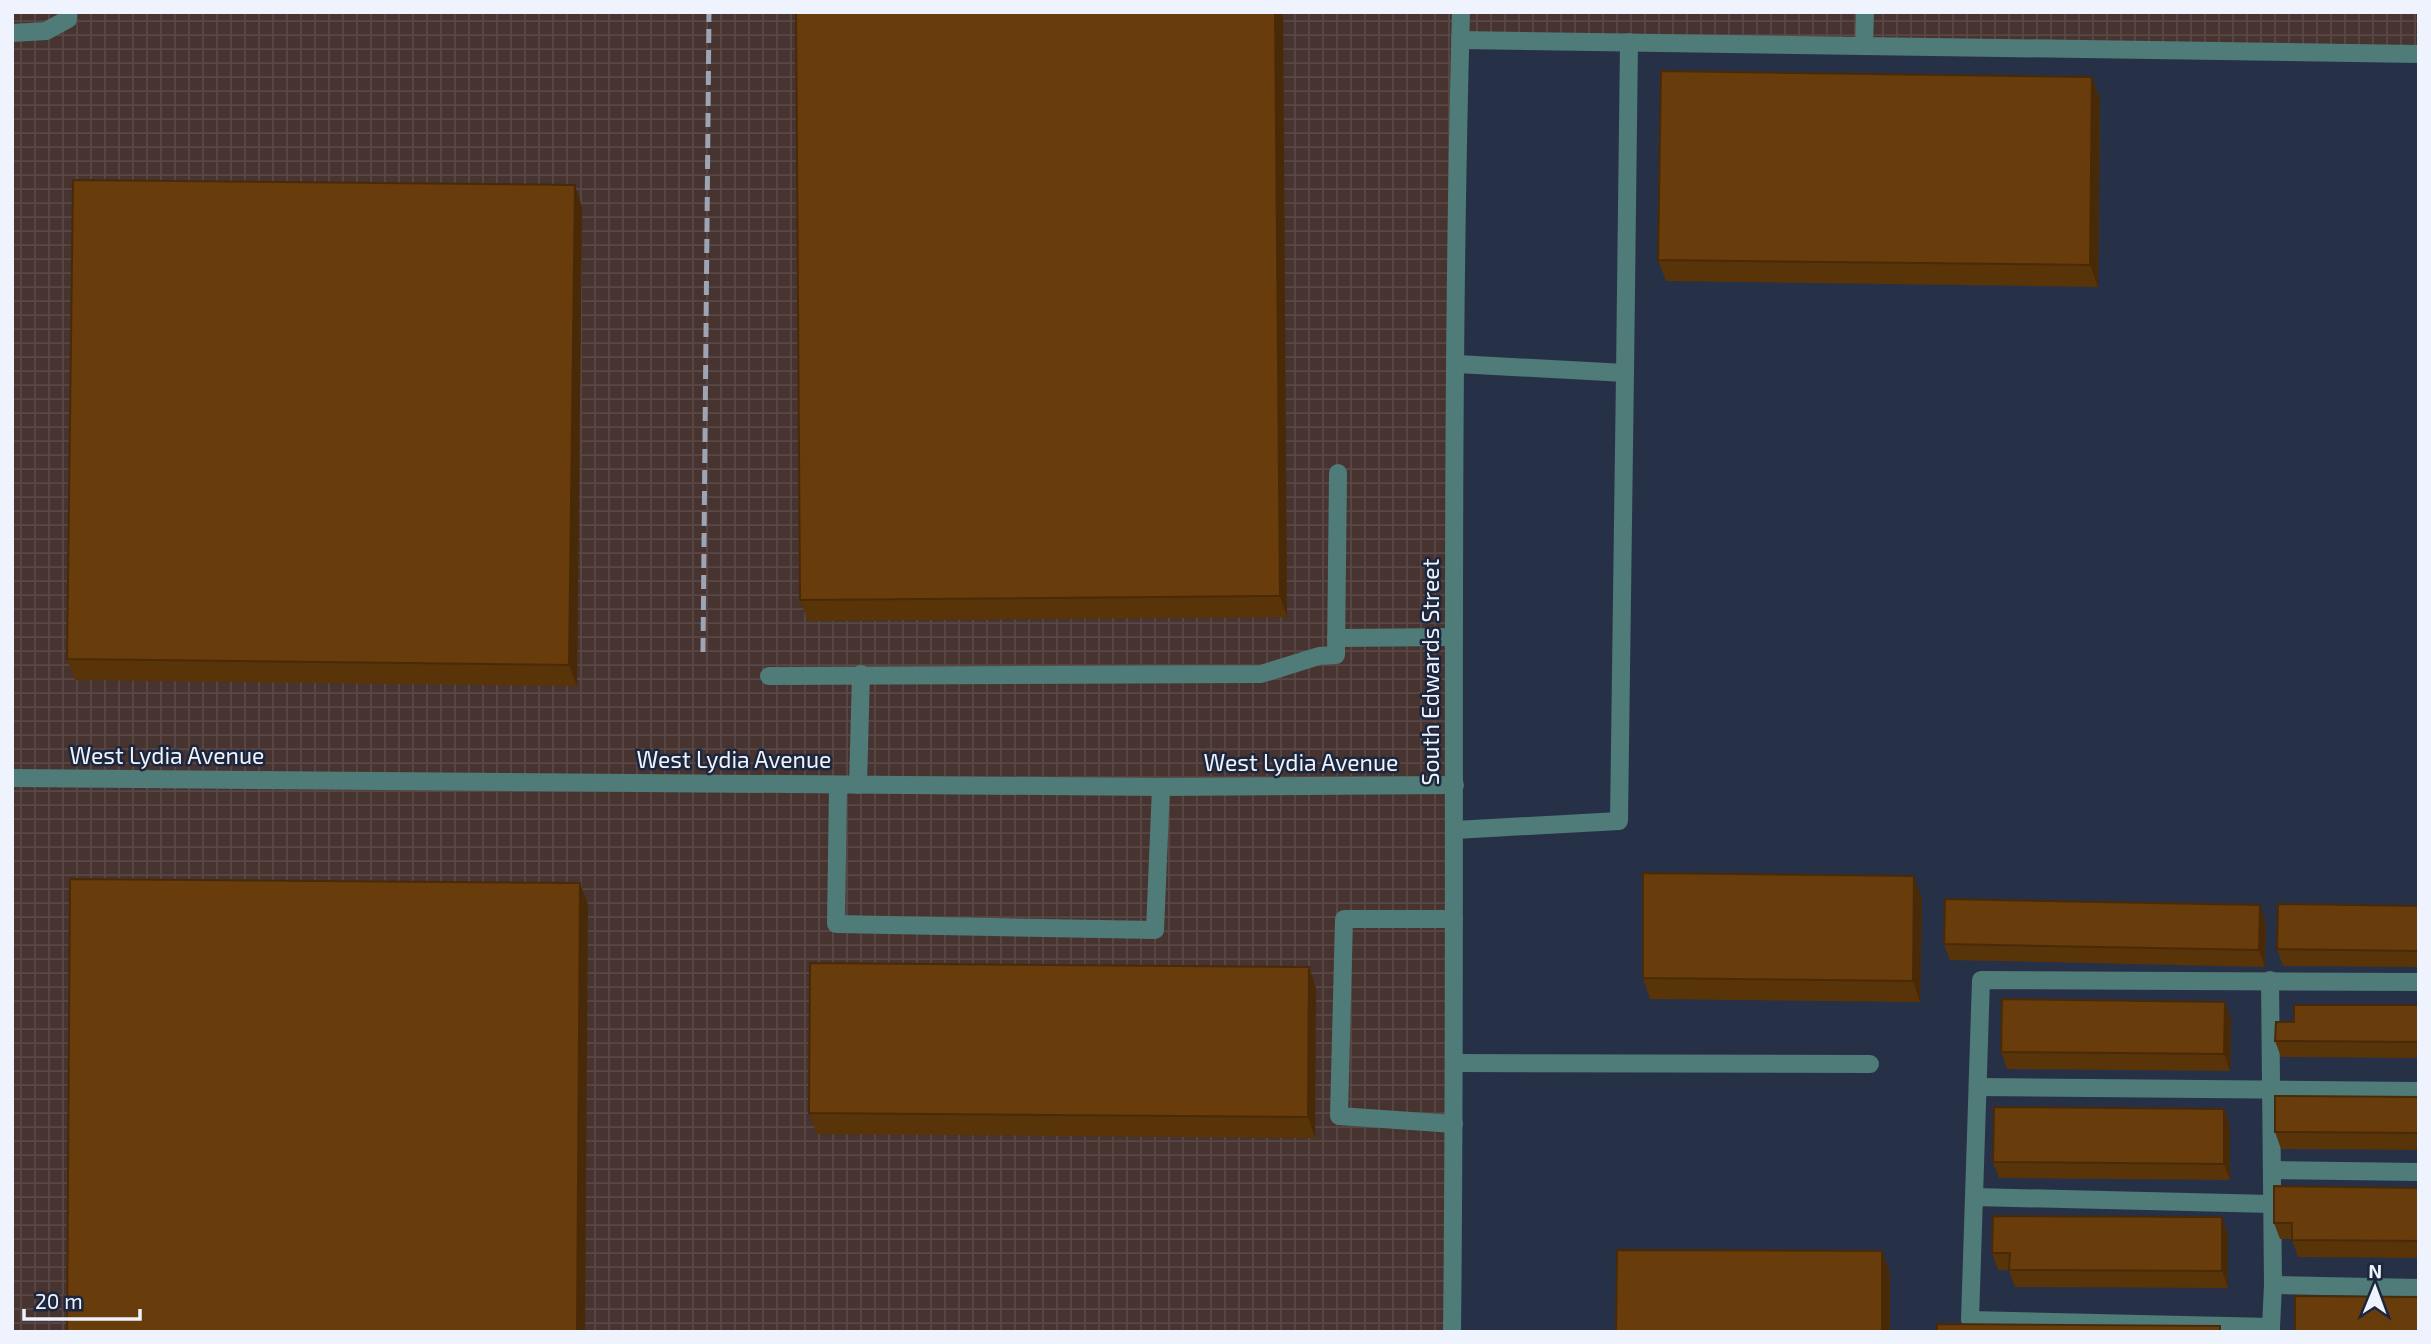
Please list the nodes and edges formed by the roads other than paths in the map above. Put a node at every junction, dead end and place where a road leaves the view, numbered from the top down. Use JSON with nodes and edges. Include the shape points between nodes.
{"nodes":[{"id":1,"x":68,"y":12,"type":"edge"},
{"id":2,"x":1461,"y":12,"type":"edge"},
{"id":3,"x":1865,"y":12,"type":"edge"},
{"id":4,"x":12,"y":33,"type":"edge"},
{"id":5,"x":1460,"y":40,"type":"junction"},
{"id":6,"x":1629,"y":42,"type":"junction"},
{"id":7,"x":1864,"y":46,"type":"junction"},
{"id":8,"x":2419,"y":54,"type":"edge"},
{"id":9,"x":1457,"y":364,"type":"junction"},
{"id":10,"x":1625,"y":373,"type":"junction"},
{"id":11,"x":1338,"y":473,"type":"dead end"},
{"id":12,"x":1453,"y":637,"type":"junction"},
{"id":13,"x":1336,"y":638,"type":"junction"},
{"id":14,"x":861,"y":674,"type":"junction"},
{"id":15,"x":769,"y":676,"type":"dead end"},
{"id":16,"x":12,"y":778,"type":"edge"},
{"id":17,"x":838,"y":785,"type":"junction"},
{"id":18,"x":858,"y":785,"type":"junction"},
{"id":19,"x":1455,"y":785,"type":"junction"},
{"id":20,"x":1161,"y":787,"type":"junction"},
{"id":21,"x":1455,"y":830,"type":"junction"},
{"id":22,"x":1454,"y":919,"type":"junction"},
{"id":23,"x":2270,"y":980,"type":"junction"},
{"id":24,"x":2419,"y":982,"type":"edge"},
{"id":25,"x":1455,"y":1063,"type":"junction"},
{"id":26,"x":1870,"y":1064,"type":"dead end"},
{"id":27,"x":1978,"y":1087,"type":"junction"},
{"id":28,"x":2271,"y":1089,"type":"junction"},
{"id":29,"x":2419,"y":1091,"type":"edge"},
{"id":30,"x":1454,"y":1124,"type":"junction"},
{"id":31,"x":2272,"y":1170,"type":"junction"},
{"id":32,"x":2419,"y":1172,"type":"edge"},
{"id":33,"x":1974,"y":1197,"type":"junction"},
{"id":34,"x":2272,"y":1204,"type":"junction"},
{"id":35,"x":2273,"y":1285,"type":"junction"},
{"id":36,"x":2419,"y":1288,"type":"edge"},
{"id":37,"x":2271,"y":1329,"type":"edge"},
{"id":38,"x":1452,"y":1332,"type":"edge"}],
"edges":[{"from":1,"to":4,"type":"street","via":[[68,19],[46,31]]},
{"from":2,"to":5,"type":"street","name":"South Edwards Street"},
{"from":3,"to":7,"type":"street"},
{"from":5,"to":6,"type":"street"},
{"from":5,"to":9,"type":"street","name":"South Edwards Street"},
{"from":6,"to":7,"type":"street"},
{"from":6,"to":10,"type":"street"},
{"from":7,"to":8,"type":"street"},
{"from":9,"to":10,"type":"street"},
{"from":9,"to":12,"type":"street","name":"South Edwards Street"},
{"from":10,"to":21,"type":"street","via":[[1619,821]]},
{"from":11,"to":13,"type":"street"},
{"from":12,"to":13,"type":"street"},
{"from":12,"to":19,"type":"street","name":"South Edwards Street"},
{"from":13,"to":14,"type":"street","via":[[1336,655],[1261,674]]},
{"from":14,"to":15,"type":"street"},
{"from":14,"to":18,"type":"street"},
{"from":16,"to":17,"type":"street","name":"West Lydia Avenue"},
{"from":17,"to":18,"type":"street","name":"West Lydia Avenue"},
{"from":17,"to":20,"type":"street","via":[[836,925],[1155,930]]},
{"from":18,"to":20,"type":"street","name":"West Lydia Avenue"},
{"from":19,"to":20,"type":"street","name":"West Lydia Avenue"},
{"from":19,"to":21,"type":"street","name":"South Edwards Street"},
{"from":21,"to":22,"type":"street","name":"South Edwards Street"},
{"from":22,"to":25,"type":"street","name":"South Edwards Street"},
{"from":22,"to":30,"type":"street","via":[[1344,919],[1339,1116]]},
{"from":23,"to":24,"type":"street"},
{"from":23,"to":27,"type":"street","via":[[1981,979]]},
{"from":23,"to":28,"type":"street"},
{"from":25,"to":26,"type":"street"},
{"from":25,"to":30,"type":"street","name":"South Edwards Street"},
{"from":27,"to":28,"type":"street"},
{"from":27,"to":33,"type":"street"},
{"from":28,"to":29,"type":"street"},
{"from":28,"to":31,"type":"street"},
{"from":30,"to":38,"type":"street","name":"South Edwards Street"},
{"from":31,"to":32,"type":"street"},
{"from":31,"to":34,"type":"street"},
{"from":33,"to":34,"type":"street"},
{"from":33,"to":37,"type":"street","via":[[1970,1320]]},
{"from":34,"to":35,"type":"street"},
{"from":35,"to":36,"type":"street"},
{"from":35,"to":37,"type":"street"}]}
